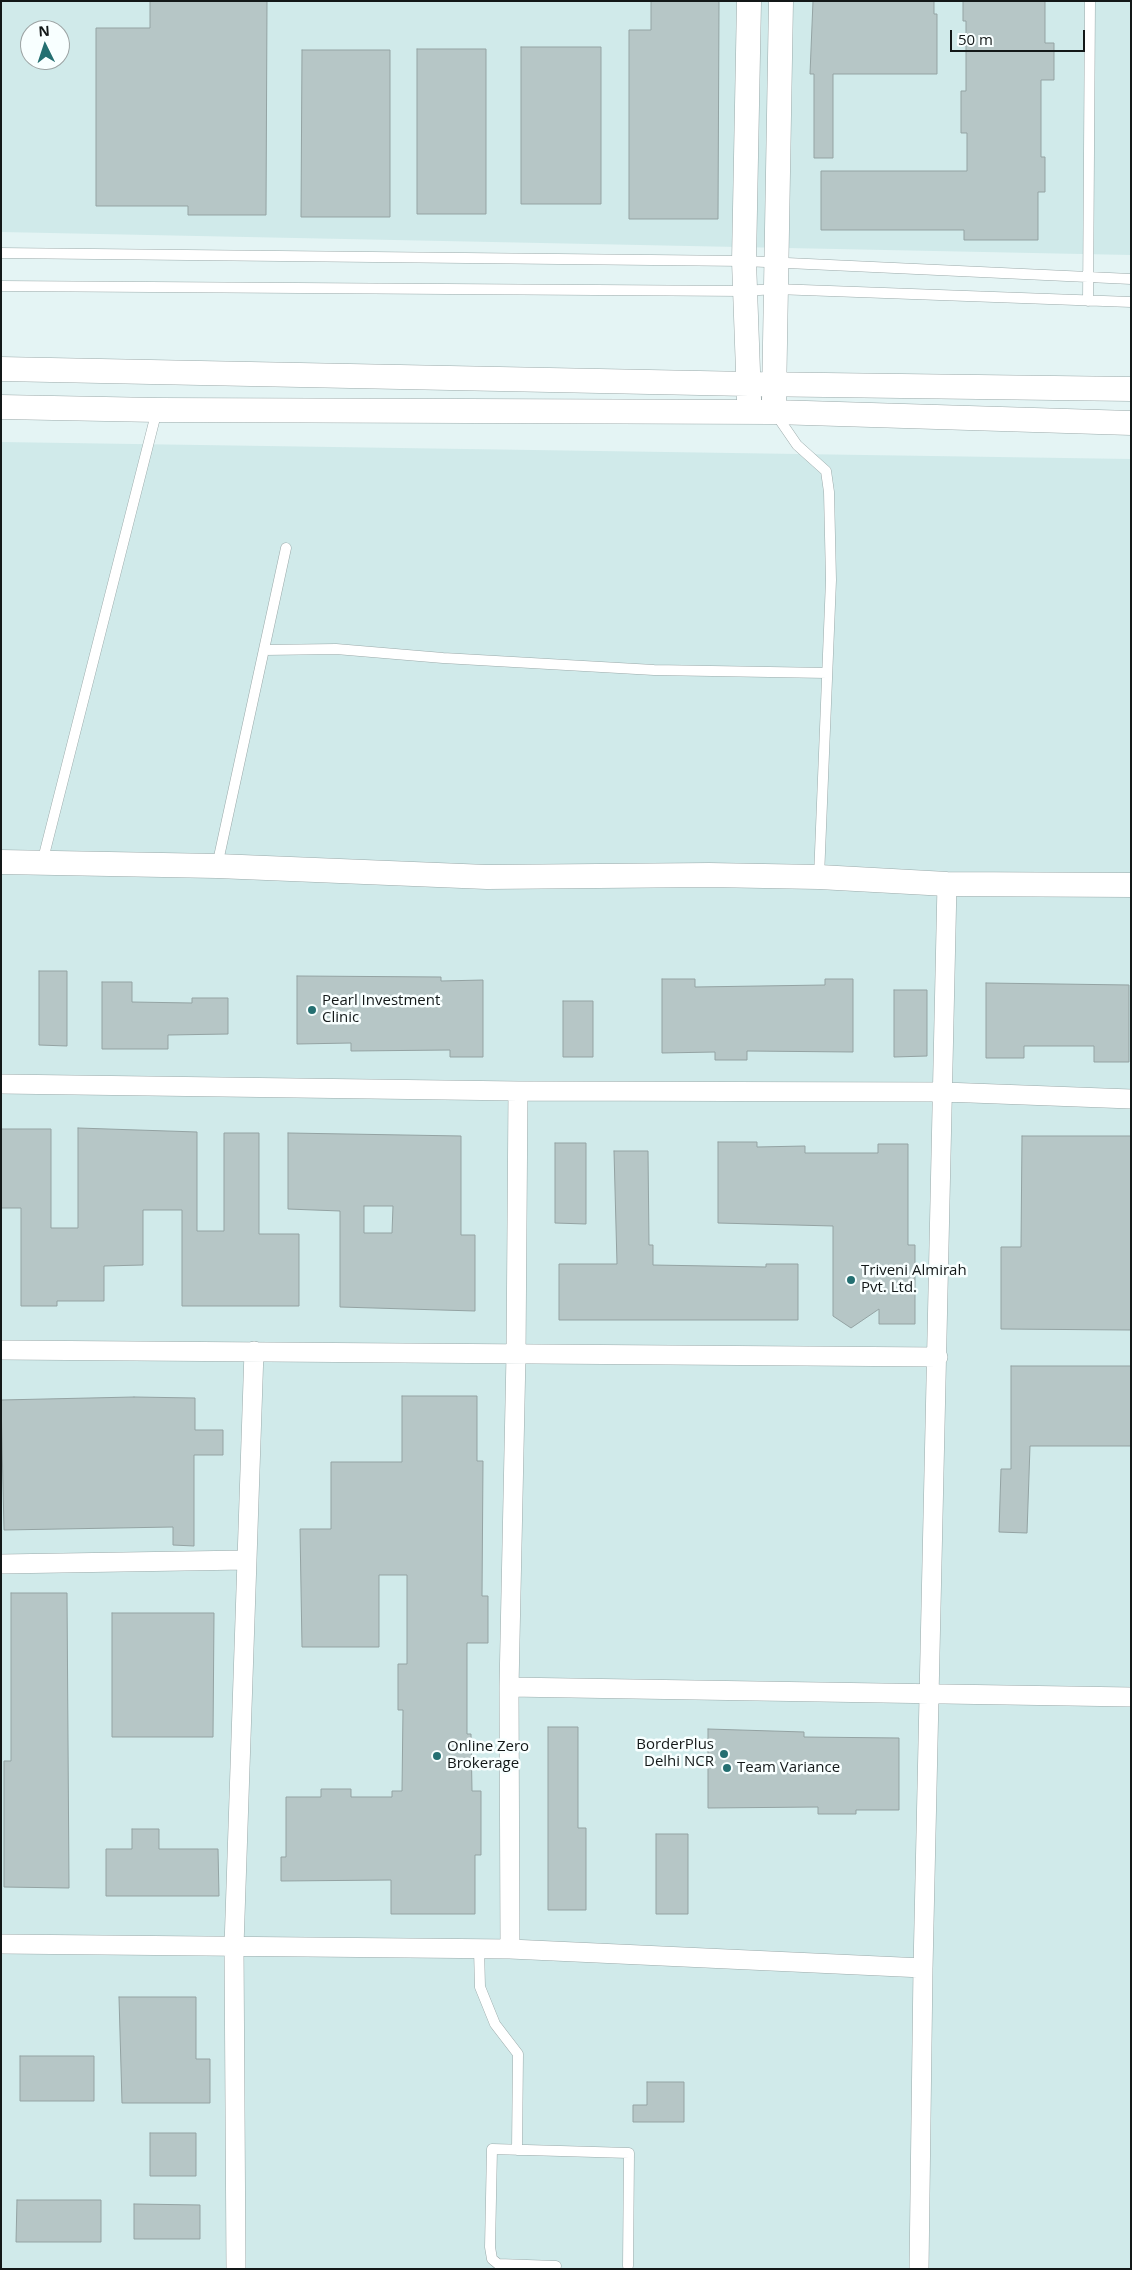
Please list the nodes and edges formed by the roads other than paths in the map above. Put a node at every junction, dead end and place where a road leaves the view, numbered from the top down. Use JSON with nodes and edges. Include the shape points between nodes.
{"nodes":[{"id":1,"x":749,"y":1,"type":"edge"},
{"id":2,"x":781,"y":1,"type":"edge"},
{"id":3,"x":1090,"y":1,"type":"edge"},
{"id":4,"x":1,"y":252,"type":"edge"},
{"id":5,"x":744,"y":261,"type":"junction"},
{"id":6,"x":776,"y":263,"type":"junction"},
{"id":7,"x":1088,"y":278,"type":"junction"},
{"id":8,"x":1131,"y":279,"type":"edge"},
{"id":9,"x":1,"y":286,"type":"edge"},
{"id":10,"x":775,"y":289,"type":"junction"},
{"id":11,"x":744,"y":291,"type":"junction"},
{"id":12,"x":1088,"y":301,"type":"junction"},
{"id":13,"x":1131,"y":302,"type":"edge"},
{"id":14,"x":1,"y":369,"type":"edge"},
{"id":15,"x":761,"y":384,"type":"junction"},
{"id":16,"x":1131,"y":389,"type":"edge"},
{"id":17,"x":1,"y":407,"type":"edge"},
{"id":18,"x":157,"y":410,"type":"junction"},
{"id":19,"x":774,"y":412,"type":"junction"},
{"id":20,"x":749,"y":413,"type":"junction"},
{"id":21,"x":1131,"y":423,"type":"edge"},
{"id":22,"x":286,"y":548,"type":"dead end"},
{"id":23,"x":264,"y":650,"type":"junction"},
{"id":24,"x":827,"y":673,"type":"junction"},
{"id":25,"x":1,"y":862,"type":"edge"},
{"id":26,"x":42,"y":863,"type":"junction"},
{"id":27,"x":217,"y":866,"type":"junction"},
{"id":28,"x":819,"y":877,"type":"junction"},
{"id":29,"x":947,"y":884,"type":"junction"},
{"id":30,"x":1131,"y":885,"type":"edge"},
{"id":31,"x":1,"y":1084,"type":"edge"},
{"id":32,"x":518,"y":1091,"type":"junction"},
{"id":33,"x":944,"y":1092,"type":"junction"},
{"id":34,"x":1131,"y":1099,"type":"edge"},
{"id":35,"x":1,"y":1350,"type":"edge"},
{"id":36,"x":254,"y":1352,"type":"junction"},
{"id":37,"x":516,"y":1355,"type":"junction"},
{"id":38,"x":938,"y":1357,"type":"junction"},
{"id":39,"x":246,"y":1560,"type":"junction"},
{"id":40,"x":1,"y":1564,"type":"edge"},
{"id":41,"x":509,"y":1687,"type":"junction"},
{"id":42,"x":929,"y":1696,"type":"junction"},
{"id":43,"x":1131,"y":1697,"type":"edge"},
{"id":44,"x":1,"y":1944,"type":"edge"},
{"id":45,"x":234,"y":1946,"type":"junction"},
{"id":46,"x":479,"y":1949,"type":"junction"},
{"id":47,"x":510,"y":1949,"type":"junction"},
{"id":48,"x":923,"y":1968,"type":"junction"},
{"id":49,"x":517,"y":2150,"type":"junction"},
{"id":50,"x":556,"y":2266,"type":"dead end"},
{"id":51,"x":628,"y":2266,"type":"dead end"},
{"id":52,"x":236,"y":2269,"type":"edge"},
{"id":53,"x":920,"y":2269,"type":"edge"}],
"edges":[{"from":1,"to":5,"type":"street"},
{"from":2,"to":6,"type":"street"},
{"from":3,"to":7,"type":"lane"},
{"from":4,"to":5,"type":"lane"},
{"from":5,"to":6,"type":"lane"},
{"from":5,"to":11,"type":"street"},
{"from":6,"to":7,"type":"lane"},
{"from":6,"to":10,"type":"street"},
{"from":7,"to":8,"type":"lane"},
{"from":7,"to":12,"type":"lane"},
{"from":9,"to":11,"type":"lane"},
{"from":10,"to":11,"type":"lane"},
{"from":10,"to":12,"type":"lane"},
{"from":10,"to":15,"type":"street"},
{"from":11,"to":15,"type":"street"},
{"from":12,"to":13,"type":"lane"},
{"from":14,"to":15,"type":"street"},
{"from":15,"to":16,"type":"street"},
{"from":15,"to":19,"type":"street"},
{"from":15,"to":20,"type":"street"},
{"from":17,"to":18,"type":"street"},
{"from":18,"to":20,"type":"street"},
{"from":18,"to":26,"type":"lane"},
{"from":19,"to":20,"type":"street"},
{"from":19,"to":21,"type":"street"},
{"from":19,"to":24,"type":"lane","via":[[797,445],[828,476],[831,580]]},
{"from":22,"to":23,"type":"lane"},
{"from":23,"to":24,"type":"lane","via":[[336,650],[654,670]]},
{"from":23,"to":27,"type":"lane"},
{"from":24,"to":28,"type":"lane"},
{"from":25,"to":26,"type":"street"},
{"from":26,"to":27,"type":"street"},
{"from":27,"to":28,"type":"street","via":[[487,877]]},
{"from":28,"to":29,"type":"street"},
{"from":29,"to":30,"type":"street"},
{"from":29,"to":33,"type":"street"},
{"from":31,"to":32,"type":"street"},
{"from":32,"to":33,"type":"street"},
{"from":32,"to":37,"type":"street"},
{"from":33,"to":34,"type":"street"},
{"from":33,"to":38,"type":"street"},
{"from":35,"to":36,"type":"street"},
{"from":36,"to":37,"type":"street"},
{"from":36,"to":39,"type":"street"},
{"from":37,"to":38,"type":"street"},
{"from":37,"to":41,"type":"street"},
{"from":38,"to":42,"type":"street"},
{"from":39,"to":40,"type":"street"},
{"from":39,"to":45,"type":"street"},
{"from":41,"to":42,"type":"street"},
{"from":41,"to":47,"type":"street"},
{"from":42,"to":43,"type":"street"},
{"from":42,"to":48,"type":"street"},
{"from":44,"to":45,"type":"street"},
{"from":45,"to":46,"type":"street"},
{"from":45,"to":52,"type":"street"},
{"from":46,"to":47,"type":"street"},
{"from":46,"to":49,"type":"lane","via":[[480,1987],[495,2024],[518,2054]]},
{"from":47,"to":48,"type":"street"},
{"from":48,"to":53,"type":"street"},
{"from":49,"to":50,"type":"lane","via":[[492,2150],[492,2259],[498,2264]]},
{"from":49,"to":51,"type":"lane","via":[[629,2153]]}]}
